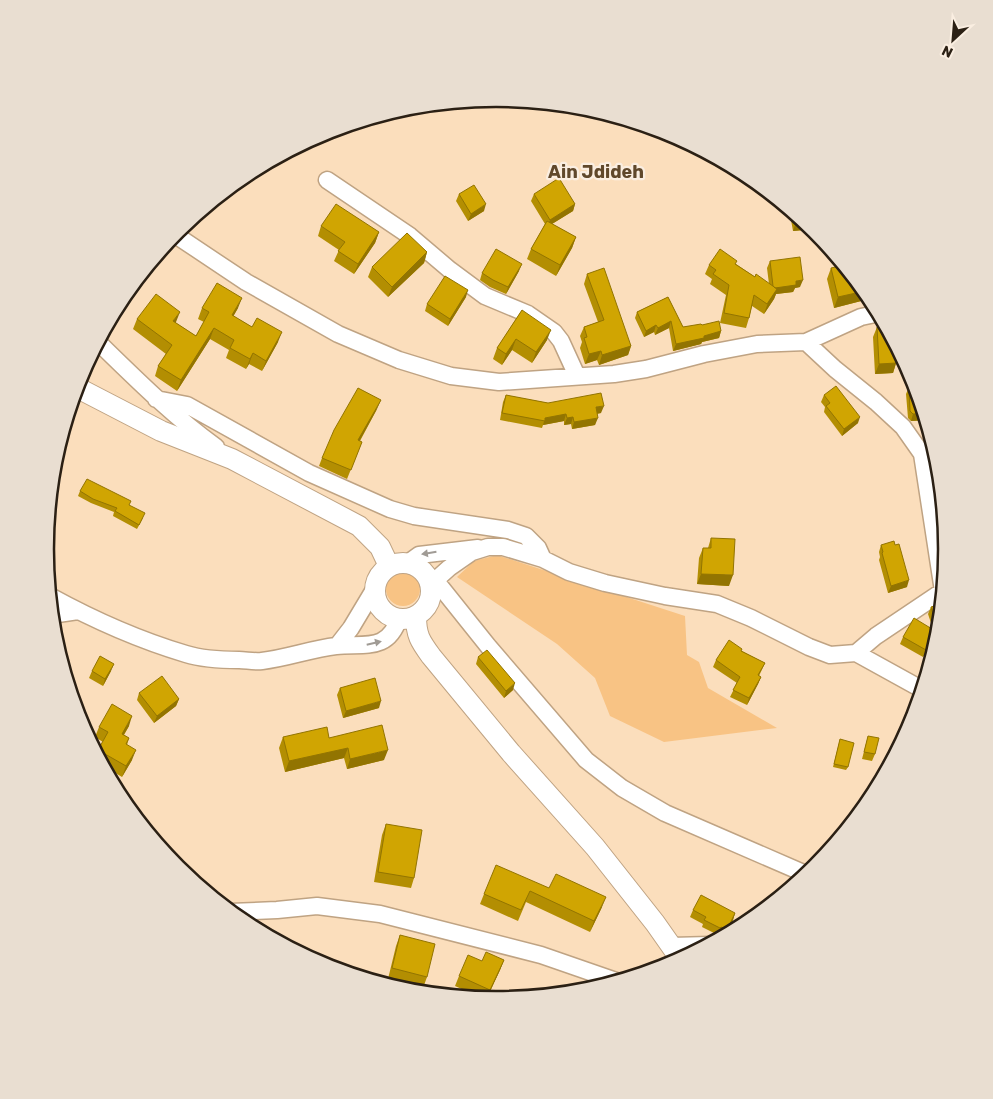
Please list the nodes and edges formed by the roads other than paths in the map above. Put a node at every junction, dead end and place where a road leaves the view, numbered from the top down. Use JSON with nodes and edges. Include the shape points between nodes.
{"nodes":[{"id":1,"x":327,"y":180,"type":"dead end"},
{"id":2,"x":181,"y":239,"type":"edge"},
{"id":3,"x":872,"y":315,"type":"edge"},
{"id":4,"x":806,"y":342,"type":"junction"},
{"id":5,"x":103,"y":347,"type":"edge"},
{"id":6,"x":577,"y":376,"type":"junction"},
{"id":7,"x":83,"y":391,"type":"edge"},
{"id":8,"x":156,"y":399,"type":"junction"},
{"id":9,"x":922,"y":454,"type":"junction"},
{"id":10,"x":929,"y":456,"type":"edge"},
{"id":11,"x":232,"y":459,"type":"junction"},
{"id":12,"x":488,"y":547,"type":"junction"},
{"id":13,"x":543,"y":559,"type":"junction"},
{"id":14,"x":939,"y":562,"type":"edge"},
{"id":15,"x":399,"y":565,"type":"junction"},
{"id":16,"x":432,"y":584,"type":"junction"},
{"id":17,"x":375,"y":588,"type":"junction"},
{"id":18,"x":936,"y":596,"type":"edge"},
{"id":19,"x":57,"y":600,"type":"edge"},
{"id":20,"x":78,"y":611,"type":"junction"},
{"id":21,"x":59,"y":614,"type":"edge"},
{"id":22,"x":407,"y":617,"type":"junction"},
{"id":23,"x":337,"y":646,"type":"junction"},
{"id":24,"x":856,"y":653,"type":"junction"},
{"id":25,"x":918,"y":687,"type":"edge"},
{"id":26,"x":800,"y":872,"type":"edge"},
{"id":27,"x":242,"y":911,"type":"edge"},
{"id":28,"x":676,"y":953,"type":"edge"},
{"id":29,"x":607,"y":978,"type":"edge"}],
"edges":[{"from":1,"to":6,"type":"street","via":[[410,236],[485,296],[528,314],[554,332]]},
{"from":2,"to":6,"type":"street","via":[[246,282],[338,334],[400,360],[451,376],[499,382]]},
{"from":3,"to":4,"type":"street"},
{"from":4,"to":6,"type":"street","via":[[757,344],[646,369]]},
{"from":4,"to":9,"type":"street","via":[[903,427]]},
{"from":5,"to":8,"type":"street"},
{"from":7,"to":11,"type":"street","via":[[161,431]]},
{"from":8,"to":11,"type":"street"},
{"from":8,"to":13,"type":"street","via":[[187,405],[309,473],[390,509],[526,536],[538,548]]},
{"from":9,"to":10,"type":"street"},
{"from":9,"to":14,"type":"street"},
{"from":11,"to":15,"type":"street","via":[[359,526]]},
{"from":12,"to":13,"type":"street","via":[[503,547]]},
{"from":12,"to":15,"type":"street","one_way":true,"via":[[419,555]]},
{"from":12,"to":16,"type":"street","via":[[472,552]]},
{"from":13,"to":24,"type":"street","via":[[569,572],[605,583],[718,604],[830,655]]},
{"from":15,"to":16,"type":"street","via":[[417,567]]},
{"from":15,"to":17,"type":"street","via":[[382,572]]},
{"from":16,"to":22,"type":"street","via":[[430,600],[423,611]]},
{"from":16,"to":26,"type":"street","via":[[586,760],[622,788],[665,813]]},
{"from":17,"to":22,"type":"street","via":[[379,604],[391,616]]},
{"from":17,"to":23,"type":"street"},
{"from":18,"to":24,"type":"street"},
{"from":19,"to":20,"type":"street"},
{"from":20,"to":21,"type":"street"},
{"from":20,"to":23,"type":"street","via":[[187,654],[227,660],[261,661]]},
{"from":23,"to":22,"type":"street","one_way":true,"via":[[382,641],[392,635]]},
{"from":22,"to":28,"type":"street","via":[[431,656],[595,847]]},
{"from":24,"to":25,"type":"street"},
{"from":27,"to":29,"type":"street","via":[[317,906],[380,914],[541,955]]}]}
